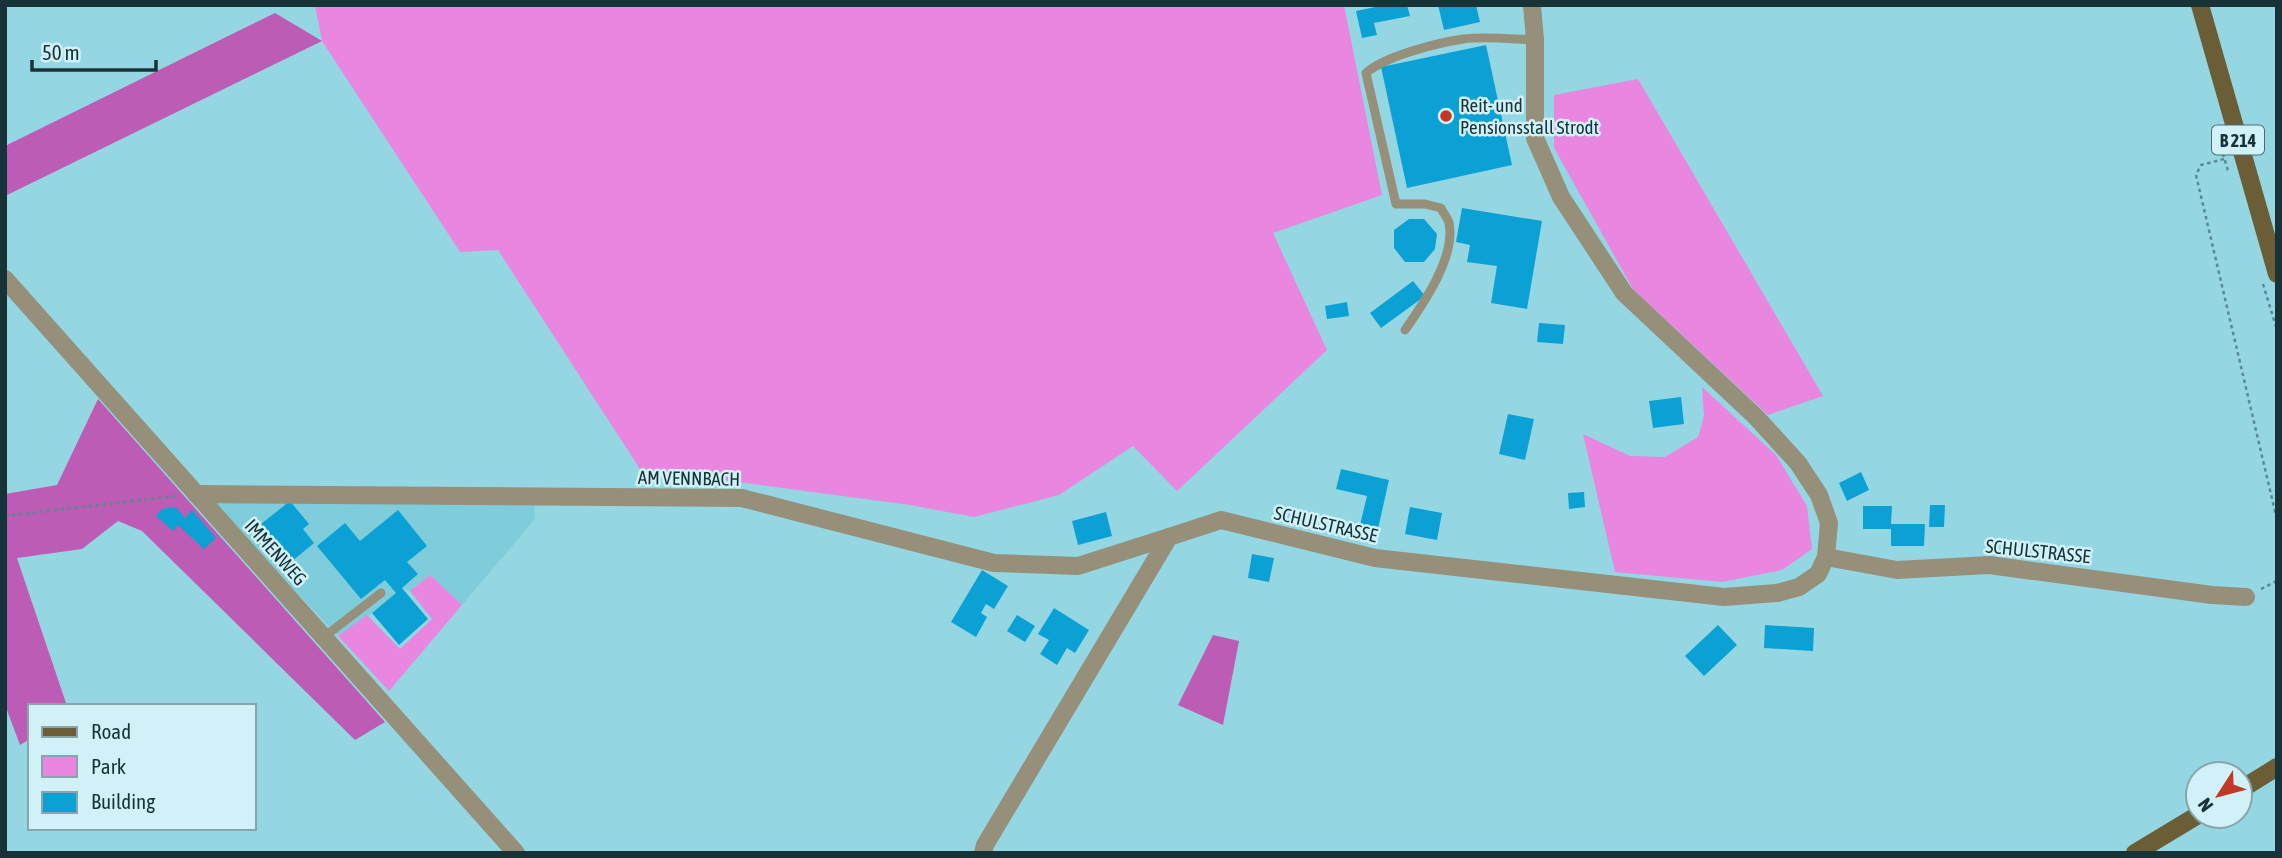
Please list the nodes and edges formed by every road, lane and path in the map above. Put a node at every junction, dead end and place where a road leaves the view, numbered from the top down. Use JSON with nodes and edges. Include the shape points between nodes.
{"nodes":[{"id":1,"x":1532,"y":5,"type":"edge"},
{"id":2,"x":2200,"y":5,"type":"edge"},
{"id":3,"x":1535,"y":40,"type":"junction"},
{"id":4,"x":2224,"y":159,"type":"dead end"},
{"id":5,"x":2277,"y":274,"type":"edge"},
{"id":6,"x":5,"y":279,"type":"edge"},
{"id":7,"x":1405,"y":330,"type":"dead end"},
{"id":8,"x":196,"y":494,"type":"junction"},
{"id":9,"x":5,"y":516,"type":"edge"},
{"id":10,"x":2277,"y":520,"type":"edge"},
{"id":11,"x":1169,"y":537,"type":"junction"},
{"id":12,"x":1826,"y":556,"type":"junction"},
{"id":13,"x":381,"y":593,"type":"dead end"},
{"id":14,"x":2246,"y":597,"type":"dead end"},
{"id":15,"x":324,"y":637,"type":"junction"},
{"id":16,"x":2277,"y":767,"type":"edge"},
{"id":17,"x":2254,"y":781,"type":"edge"},
{"id":18,"x":2184,"y":824,"type":"edge"},
{"id":19,"x":516,"y":853,"type":"edge"},
{"id":20,"x":983,"y":853,"type":"edge"},
{"id":21,"x":2136,"y":853,"type":"edge"}],
"edges":[{"from":1,"to":3,"type":"street"},
{"from":2,"to":5,"type":"main road","number":"B 214"},
{"from":3,"to":7,"type":"lane","via":[[1464,39],[1391,57],[1366,74],[1396,204],[1441,208],[1449,221],[1443,264]]},
{"from":3,"to":12,"type":"street","via":[[1535,138],[1561,197],[1624,293],[1746,407],[1798,463],[1819,495],[1829,523]]},
{"from":4,"to":10,"type":"path","via":[[2201,165],[2196,175]]},
{"from":6,"to":8,"type":"street","name":"IMMENWEG"},
{"from":8,"to":9,"type":"path"},
{"from":8,"to":11,"type":"street","name":"AM VENNBACH","via":[[742,498],[994,563],[1077,566]]},
{"from":8,"to":15,"type":"street","name":"IMMENWEG"},
{"from":11,"to":12,"type":"street","name":"SCHULSTRASSE","via":[[1221,520],[1375,558],[1724,597],[1799,587],[1818,574]]},
{"from":11,"to":20,"type":"street"},
{"from":12,"to":14,"type":"street","name":"SCHULSTRASSE","via":[[1897,570],[1989,565]]},
{"from":13,"to":15,"type":"lane"},
{"from":15,"to":19,"type":"street","name":"IMMENWEG"},
{"from":16,"to":17,"type":"main road"},
{"from":18,"to":21,"type":"main road"}]}
